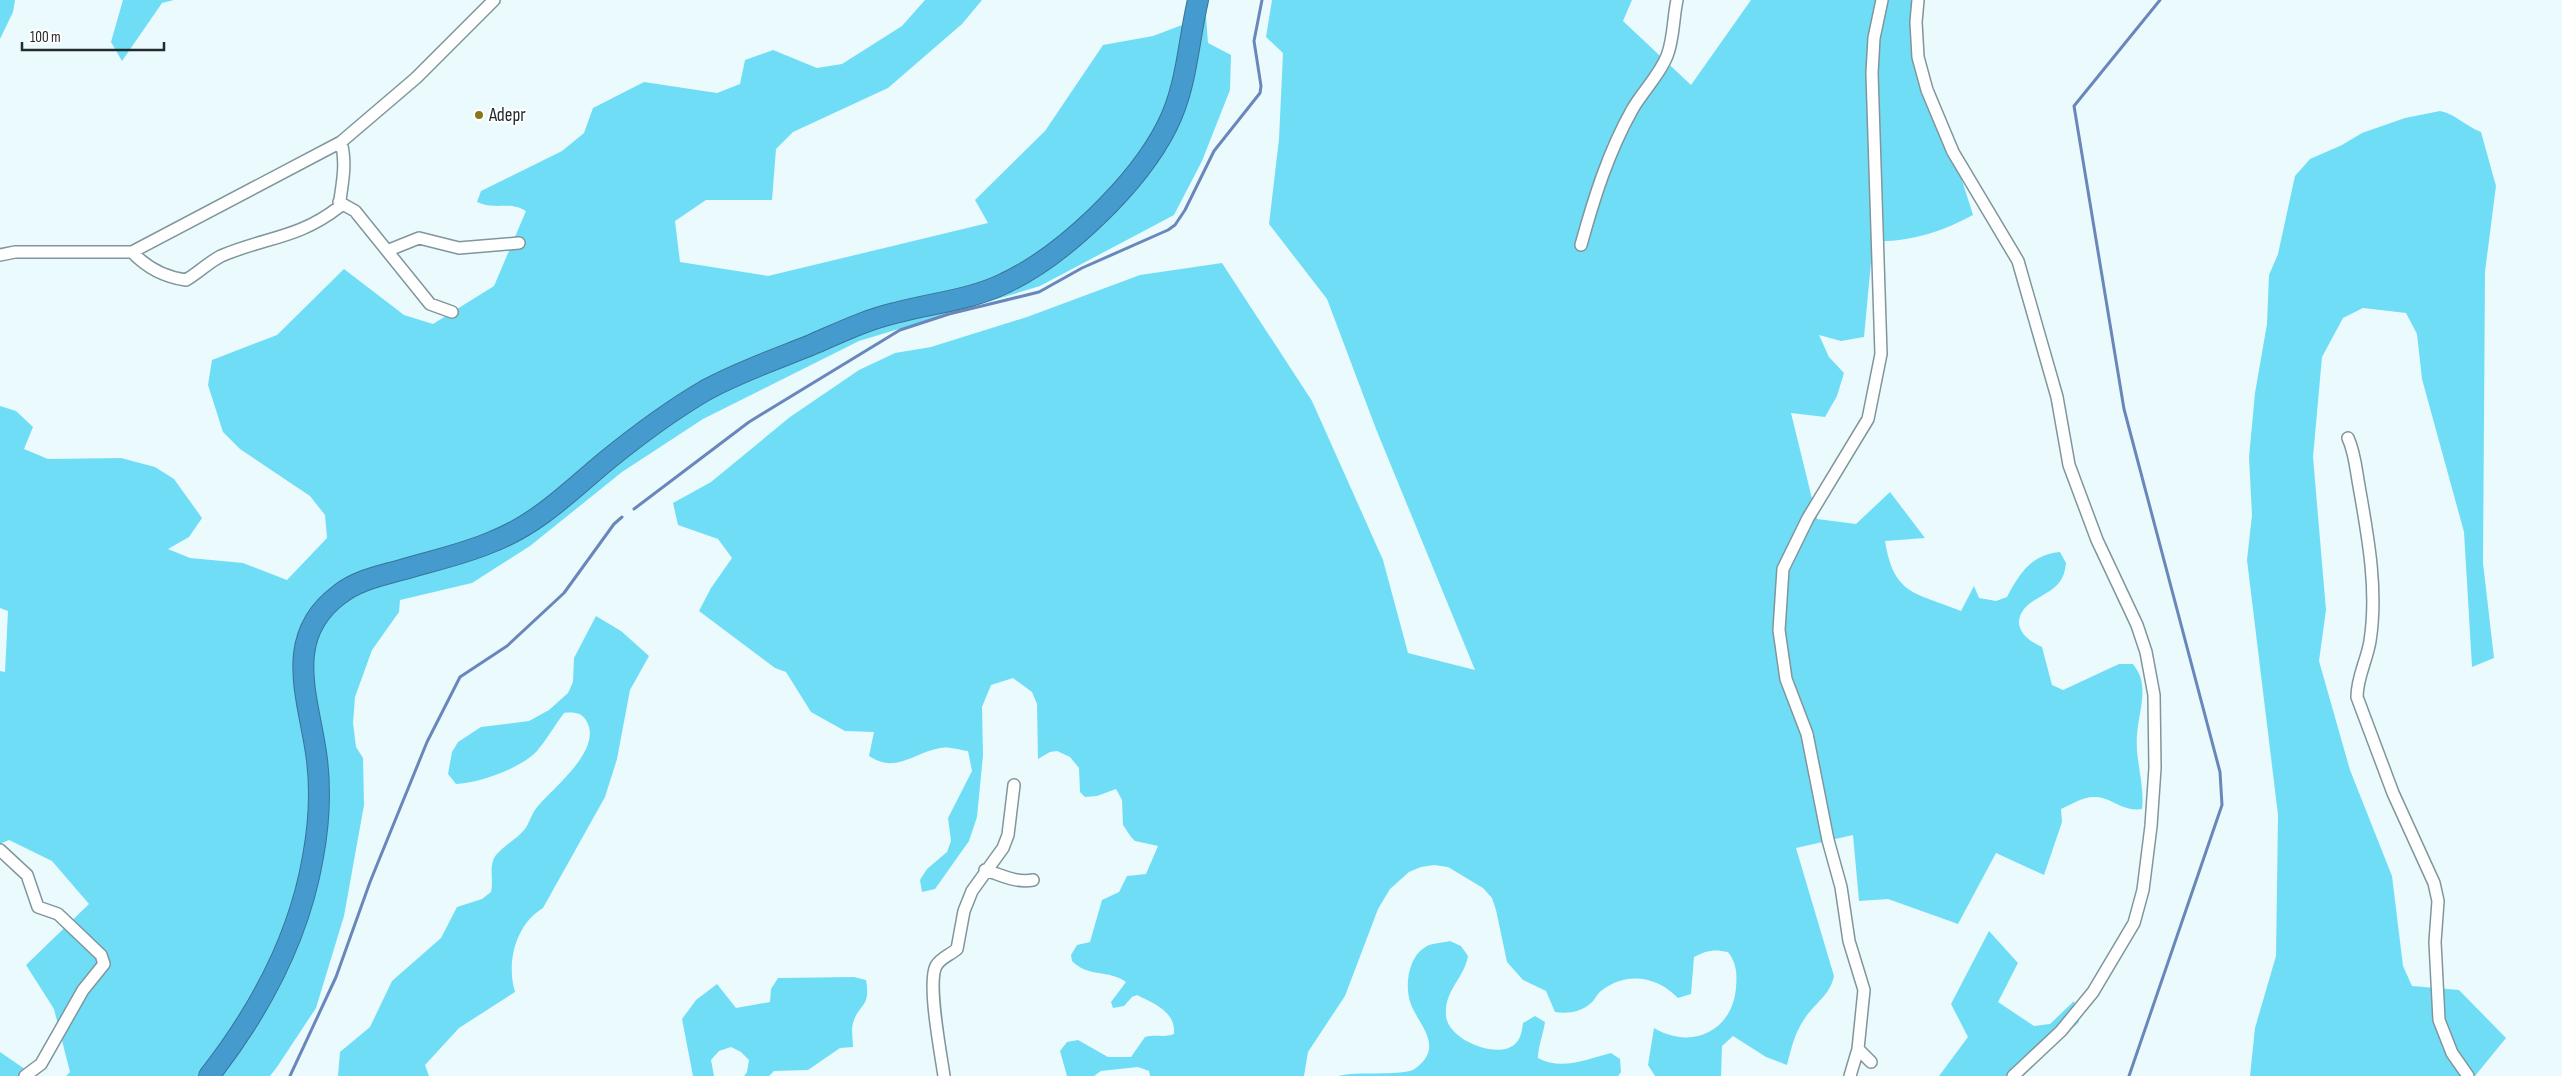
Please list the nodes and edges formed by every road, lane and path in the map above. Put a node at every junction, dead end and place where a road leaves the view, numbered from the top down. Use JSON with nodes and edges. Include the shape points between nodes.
{"nodes":[{"id":1,"x":494,"y":0,"type":"edge"},
{"id":2,"x":1198,"y":0,"type":"edge"},
{"id":3,"x":1677,"y":0,"type":"edge"},
{"id":4,"x":1882,"y":0,"type":"edge"},
{"id":5,"x":1918,"y":0,"type":"edge"},
{"id":6,"x":341,"y":142,"type":"junction"},
{"id":7,"x":339,"y":202,"type":"junction"},
{"id":8,"x":519,"y":242,"type":"dead end"},
{"id":9,"x":1580,"y":245,"type":"dead end"},
{"id":10,"x":0,"y":246,"type":"edge"},
{"id":11,"x":389,"y":250,"type":"junction"},
{"id":12,"x":14,"y":252,"type":"junction"},
{"id":13,"x":132,"y":252,"type":"junction"},
{"id":14,"x":0,"y":255,"type":"edge"},
{"id":15,"x":452,"y":312,"type":"dead end"},
{"id":16,"x":2348,"y":438,"type":"dead end"},
{"id":17,"x":1014,"y":785,"type":"dead end"},
{"id":18,"x":0,"y":850,"type":"edge"},
{"id":19,"x":985,"y":870,"type":"junction"},
{"id":20,"x":1033,"y":880,"type":"dead end"},
{"id":21,"x":1858,"y":1049,"type":"junction"},
{"id":22,"x":1871,"y":1062,"type":"dead end"},
{"id":23,"x":25,"y":1076,"type":"edge"},
{"id":24,"x":209,"y":1076,"type":"edge"},
{"id":25,"x":944,"y":1076,"type":"edge"},
{"id":26,"x":1850,"y":1076,"type":"edge"},
{"id":27,"x":2013,"y":1076,"type":"edge"},
{"id":28,"x":2468,"y":1076,"type":"edge"}],
"edges":[{"from":1,"to":6,"type":"street","via":[[416,78]]},
{"from":2,"to":24,"type":"highway","via":[[1185,73],[1168,125],[1129,180],[1059,250],[1002,285],[859,324],[708,389],[660,418],[536,519],[495,541],[369,578],[328,603],[312,627],[303,661],[303,689],[317,758],[320,810],[312,861],[293,928],[263,998],[235,1043]]},
{"from":3,"to":9,"type":"street","via":[[1667,56],[1632,110],[1606,164]]},
{"from":4,"to":21,"type":"street","via":[[1874,38],[1872,73],[1882,354],[1868,419],[1808,518],[1783,570],[1779,630],[1786,679],[1807,734],[1841,887],[1849,941],[1864,990]]},
{"from":5,"to":27,"type":"street","via":[[1918,57],[1928,90],[1953,152],[2018,261],[2057,397],[2069,465],[2097,540],[2137,625],[2154,695],[2155,768],[2151,826],[2143,890],[2134,923],[2093,992],[2061,1031]]},
{"from":6,"to":7,"type":"street","via":[[344,182]]},
{"from":6,"to":13,"type":"street"},
{"from":7,"to":11,"type":"street","via":[[355,211],[376,240]]},
{"from":7,"to":13,"type":"street","via":[[339,207],[320,222],[222,256],[186,280],[172,278],[145,265]]},
{"from":8,"to":11,"type":"street","via":[[459,248],[419,238]]},
{"from":10,"to":12,"type":"street"},
{"from":11,"to":15,"type":"street","via":[[430,304]]},
{"from":12,"to":13,"type":"street"},
{"from":12,"to":14,"type":"street"},
{"from":16,"to":28,"type":"street","via":[[2354,456],[2374,595],[2370,641],[2357,685],[2357,697],[2393,793],[2434,883],[2438,902],[2435,942],[2439,1020],[2452,1053]]},
{"from":17,"to":19,"type":"street","via":[[1008,835],[1003,848]]},
{"from":18,"to":23,"type":"street","via":[[27,876],[38,907],[58,914],[101,955],[104,964],[83,990],[41,1064]]},
{"from":19,"to":20,"type":"street","via":[[1011,880]]},
{"from":19,"to":25,"type":"street","via":[[967,901],[957,949],[935,968],[936,1020]]},
{"from":21,"to":22,"type":"street"},
{"from":21,"to":26,"type":"street"}]}
